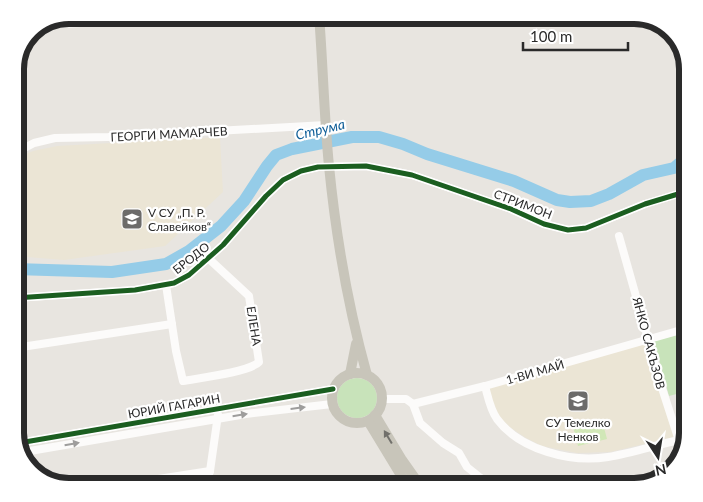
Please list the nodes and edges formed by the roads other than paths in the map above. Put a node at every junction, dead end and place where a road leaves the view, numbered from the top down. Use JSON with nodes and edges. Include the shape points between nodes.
{"nodes":[{"id":1,"x":320,"y":24,"type":"edge"},
{"id":2,"x":327,"y":129,"type":"junction"},
{"id":3,"x":24,"y":148,"type":"edge"},
{"id":4,"x":329,"y":162,"type":"junction"},
{"id":5,"x":318,"y":167,"type":"joint"},
{"id":6,"x":679,"y":193,"type":"edge"},
{"id":7,"x":619,"y":236,"type":"dead end"},
{"id":8,"x":208,"y":258,"type":"junction"},
{"id":9,"x":166,"y":285,"type":"junction"},
{"id":10,"x":24,"y":297,"type":"edge"},
{"id":11,"x":172,"y":324,"type":"junction"},
{"id":12,"x":679,"y":330,"type":"edge"},
{"id":13,"x":356,"y":338,"type":"junction"},
{"id":14,"x":649,"y":338,"type":"junction"},
{"id":15,"x":24,"y":347,"type":"edge"},
{"id":16,"x":350,"y":374,"type":"junction"},
{"id":17,"x":367,"y":375,"type":"junction"},
{"id":18,"x":485,"y":386,"type":"junction"},
{"id":19,"x":333,"y":389,"type":"junction"},
{"id":20,"x":382,"y":399,"type":"junction"},
{"id":21,"x":332,"y":404,"type":"junction"},
{"id":22,"x":413,"y":404,"type":"junction"},
{"id":23,"x":219,"y":408,"type":"junction"},
{"id":24,"x":372,"y":418,"type":"junction"},
{"id":25,"x":217,"y":419,"type":"junction"},
{"id":26,"x":679,"y":440,"type":"joint"},
{"id":27,"x":25,"y":442,"type":"edge"},
{"id":28,"x":28,"y":451,"type":"edge"},
{"id":29,"x":210,"y":471,"type":"junction"},
{"id":30,"x":165,"y":478,"type":"edge"},
{"id":31,"x":208,"y":478,"type":"edge"},
{"id":32,"x":403,"y":478,"type":"edge"},
{"id":33,"x":415,"y":478,"type":"edge"},
{"id":34,"x":481,"y":478,"type":"edge"}],
"edges":[{"from":1,"to":2,"type":"main road"},
{"from":2,"to":3,"type":"street","name":"ГЕОРГИ МАМАРЧЕВ","via":[[55,138]]},
{"from":2,"to":4,"type":"main road"},
{"from":4,"to":5,"type":"street","name":"СТРИМОН"},
{"from":4,"to":6,"type":"street","name":"СТРИМОН","via":[[412,175],[568,230],[586,228]]},
{"from":4,"to":13,"type":"main road"},
{"from":5,"to":8,"type":"street","name":"БРОДО","via":[[283,180]]},
{"from":7,"to":14,"type":"street","name":"ЯНКО САКЪЗОВ"},
{"from":8,"to":9,"type":"street","name":"БРОДО","via":[[189,275]]},
{"from":8,"to":11,"type":"street","name":"ЕЛЕНА","via":[[249,296],[260,362],[245,370],[183,381]]},
{"from":9,"to":10,"type":"street","name":"БРОДО"},
{"from":9,"to":11,"type":"street"},
{"from":11,"to":15,"type":"street"},
{"from":12,"to":14,"type":"street","name":"1-ВИ МАЙ"},
{"from":13,"to":16,"type":"main road"},
{"from":13,"to":17,"type":"main road"},
{"from":14,"to":18,"type":"street","name":"1-ВИ МАЙ"},
{"from":14,"to":26,"type":"street","name":"ЯНКО САКЪЗОВ"},
{"from":16,"to":17,"type":"main road"},
{"from":16,"to":19,"type":"main road","via":[[338,381]]},
{"from":17,"to":20,"type":"main road","via":[[379,386]]},
{"from":18,"to":22,"type":"street","name":"1-ВИ МАЙ"},
{"from":18,"to":26,"type":"street","via":[[496,418],[505,428],[532,446],[560,455],[607,457]]},
{"from":19,"to":21,"type":"main road"},
{"from":19,"to":23,"type":"street","name":"ЮРИЙ ГАГАРИН"},
{"from":20,"to":22,"type":"street","name":"1-ВИ МАЙ","via":[[406,399]]},
{"from":20,"to":24,"type":"main road"},
{"from":21,"to":24,"type":"main road","via":[[335,412],[354,424]]},
{"from":25,"to":21,"type":"street","name":"ЮРИЙ ГАГАРИН","one_way":true},
{"from":22,"to":34,"type":"street","via":[[420,423],[458,453],[467,467]]},
{"from":23,"to":25,"type":"street"},
{"from":23,"to":27,"type":"street","name":"ЮРИЙ ГАГАРИН"},
{"from":24,"to":32,"type":"main road"},
{"from":33,"to":24,"type":"main road","one_way":true},
{"from":28,"to":25,"type":"street","name":"ЮРИЙ ГАГАРИН","one_way":true},
{"from":25,"to":29,"type":"street"},
{"from":29,"to":30,"type":"street"},
{"from":29,"to":31,"type":"street"}]}
